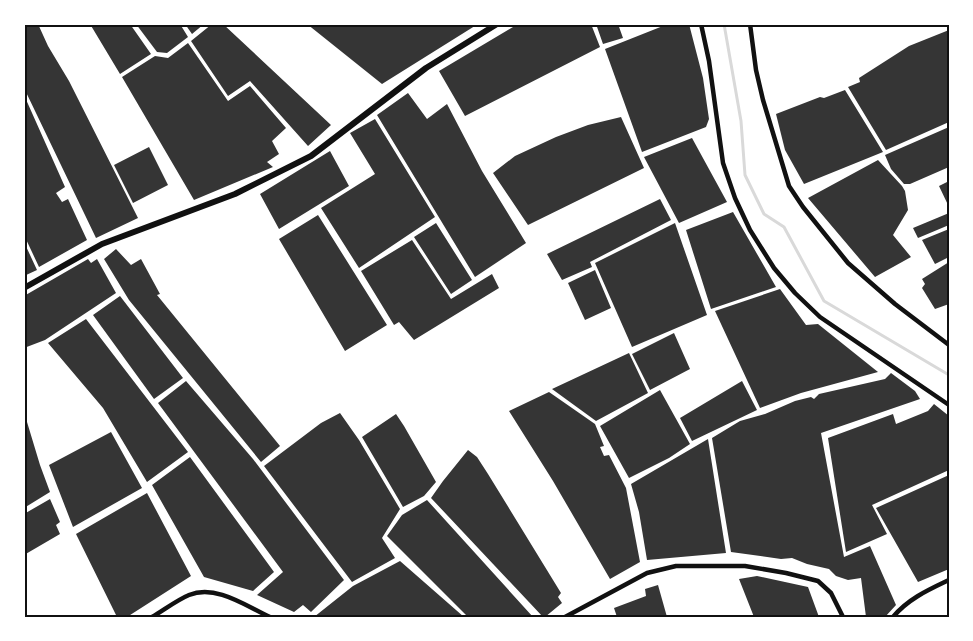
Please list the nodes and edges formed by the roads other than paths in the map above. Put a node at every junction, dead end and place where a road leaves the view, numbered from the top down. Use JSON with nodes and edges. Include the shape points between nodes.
{"nodes":[{"id":1,"x":497,"y":24,"type":"edge"},
{"id":2,"x":701,"y":24,"type":"edge"},
{"id":3,"x":750,"y":24,"type":"edge"},
{"id":4,"x":24,"y":288,"type":"edge"},
{"id":5,"x":949,"y":345,"type":"edge"},
{"id":6,"x":949,"y":405,"type":"edge"},
{"id":7,"x":949,"y":580,"type":"edge"},
{"id":8,"x":152,"y":617,"type":"edge"},
{"id":9,"x":270,"y":617,"type":"edge"},
{"id":10,"x":565,"y":617,"type":"edge"},
{"id":11,"x":843,"y":617,"type":"edge"},
{"id":12,"x":893,"y":617,"type":"edge"}],
"edges":[{"from":1,"to":4,"type":"street","via":[[426,68],[311,156],[235,194],[102,244]]},
{"from":2,"to":6,"type":"street","via":[[723,163],[750,230],[774,268],[819,317]]},
{"from":3,"to":5,"type":"street","via":[[763,100],[789,186],[848,262],[894,304]]},
{"from":7,"to":12,"type":"street","via":[[918,595]]},
{"from":8,"to":9,"type":"street","via":[[189,595],[206,590]]},
{"from":10,"to":11,"type":"street","via":[[648,573],[676,566],[745,566],[818,581],[831,593]]}]}
